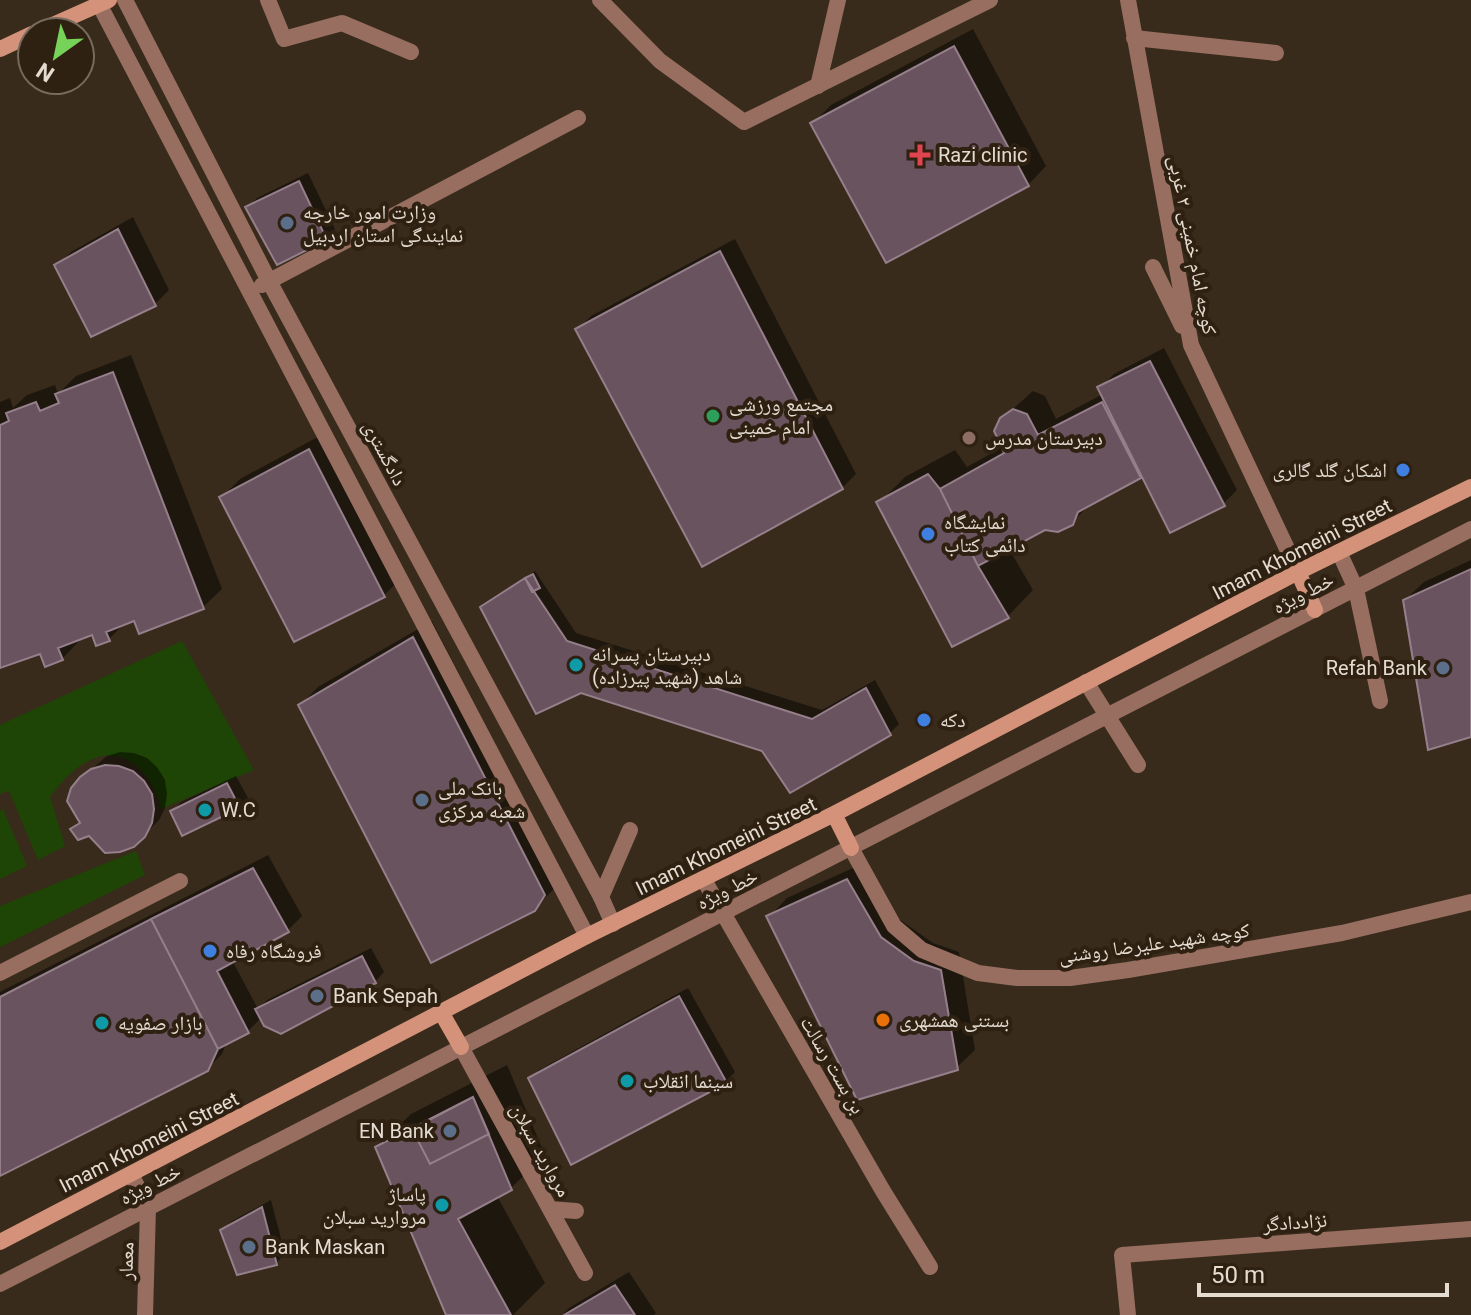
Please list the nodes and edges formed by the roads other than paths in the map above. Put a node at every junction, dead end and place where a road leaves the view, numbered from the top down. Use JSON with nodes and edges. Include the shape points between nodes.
{"nodes":[{"id":1,"x":125,"y":0,"type":"edge"},
{"id":2,"x":268,"y":0,"type":"edge"},
{"id":3,"x":600,"y":0,"type":"edge"},
{"id":4,"x":838,"y":0,"type":"edge"},
{"id":5,"x":990,"y":0,"type":"edge"},
{"id":6,"x":1128,"y":0,"type":"edge"},
{"id":7,"x":104,"y":2,"type":"edge"},
{"id":8,"x":72,"y":16,"type":"edge"},
{"id":9,"x":1134,"y":38,"type":"junction"},
{"id":10,"x":411,"y":52,"type":"dead end"},
{"id":11,"x":1276,"y":53,"type":"dead end"},
{"id":12,"x":818,"y":86,"type":"junction"},
{"id":13,"x":578,"y":118,"type":"dead end"},
{"id":14,"x":1153,"y":267,"type":"dead end"},
{"id":15,"x":269,"y":281,"type":"junction"},
{"id":16,"x":250,"y":291,"type":"junction"},
{"id":17,"x":1191,"y":345,"type":"junction"},
{"id":18,"x":1471,"y":487,"type":"edge"},
{"id":19,"x":1471,"y":529,"type":"edge"},
{"id":20,"x":1339,"y":552,"type":"junction"},
{"id":21,"x":1298,"y":572,"type":"junction"},
{"id":22,"x":1356,"y":589,"type":"junction"},
{"id":23,"x":447,"y":610,"type":"junction"},
{"id":24,"x":1315,"y":610,"type":"junction"},
{"id":25,"x":423,"y":621,"type":"junction"},
{"id":26,"x":1086,"y":682,"type":"junction"},
{"id":27,"x":1380,"y":701,"type":"dead end"},
{"id":28,"x":1107,"y":717,"type":"junction"},
{"id":29,"x":1138,"y":765,"type":"dead end"},
{"id":30,"x":834,"y":814,"type":"junction"},
{"id":31,"x":630,"y":830,"type":"dead end"},
{"id":32,"x":851,"y":848,"type":"junction"},
{"id":33,"x":704,"y":880,"type":"junction"},
{"id":34,"x":180,"y":881,"type":"dead end"},
{"id":35,"x":601,"y":897,"type":"junction"},
{"id":36,"x":1471,"y":902,"type":"edge"},
{"id":37,"x":723,"y":913,"type":"junction"},
{"id":38,"x":613,"y":924,"type":"junction"},
{"id":39,"x":587,"y":936,"type":"junction"},
{"id":40,"x":0,"y":973,"type":"edge"},
{"id":41,"x":441,"y":1012,"type":"junction"},
{"id":42,"x":461,"y":1047,"type":"junction"},
{"id":43,"x":131,"y":1174,"type":"junction"},
{"id":44,"x":148,"y":1208,"type":"junction"},
{"id":45,"x":550,"y":1209,"type":"junction"},
{"id":46,"x":576,"y":1211,"type":"dead end"},
{"id":47,"x":1471,"y":1229,"type":"edge"},
{"id":48,"x":0,"y":1242,"type":"edge"},
{"id":49,"x":930,"y":1267,"type":"dead end"},
{"id":50,"x":585,"y":1273,"type":"dead end"},
{"id":51,"x":0,"y":1284,"type":"edge"},
{"id":52,"x":145,"y":1315,"type":"edge"},
{"id":53,"x":1128,"y":1315,"type":"edge"}],
"edges":[{"from":1,"to":15,"type":"street","name":"دادگستری"},
{"from":2,"to":10,"type":"street","via":[[284,39],[342,23]]},
{"from":3,"to":12,"type":"street","via":[[660,61],[744,122]]},
{"from":4,"to":12,"type":"street"},
{"from":5,"to":12,"type":"street"},
{"from":6,"to":9,"type":"street","name":"کوچه امام خمینی ۲ غربی"},
{"from":7,"to":8,"type":"main road"},
{"from":7,"to":16,"type":"street"},
{"from":9,"to":11,"type":"street"},
{"from":9,"to":17,"type":"street","name":"کوچه امام خمینی ۲ غربی"},
{"from":13,"to":15,"type":"street"},
{"from":14,"to":17,"type":"street"},
{"from":15,"to":16,"type":"street"},
{"from":15,"to":23,"type":"street","name":"دادگستری"},
{"from":16,"to":25,"type":"street"},
{"from":17,"to":21,"type":"street","name":"کوچه امام خمینی ۲ غربی"},
{"from":18,"to":20,"type":"main road","name":"Imam Khomeini Street"},
{"from":19,"to":22,"type":"street","name":"خط ویژه"},
{"from":20,"to":21,"type":"main road","name":"Imam Khomeini Street"},
{"from":20,"to":22,"type":"street"},
{"from":21,"to":24,"type":"main road"},
{"from":21,"to":26,"type":"main road","name":"Imam Khomeini Street"},
{"from":22,"to":24,"type":"street","name":"خط ویژه"},
{"from":22,"to":27,"type":"street"},
{"from":23,"to":25,"type":"street"},
{"from":23,"to":35,"type":"street","name":"دادگستری"},
{"from":24,"to":28,"type":"street","name":"خط ویژه"},
{"from":25,"to":39,"type":"street"},
{"from":26,"to":28,"type":"street"},
{"from":26,"to":30,"type":"main road","name":"Imam Khomeini Street"},
{"from":28,"to":29,"type":"street"},
{"from":28,"to":32,"type":"street","name":"خط ویژه"},
{"from":30,"to":32,"type":"main road"},
{"from":30,"to":33,"type":"main road","name":"Imam Khomeini Street"},
{"from":31,"to":35,"type":"street"},
{"from":32,"to":36,"type":"street","name":"کوچه شهید علیرضا روشنی","via":[[894,926],[922,950],[978,973],[1017,978],[1128,970],[1342,933]]},
{"from":32,"to":37,"type":"street","name":"خط ویژه"},
{"from":33,"to":37,"type":"street","name":"بن بست رسالت"},
{"from":33,"to":38,"type":"main road","name":"Imam Khomeini Street"},
{"from":34,"to":40,"type":"street"},
{"from":35,"to":38,"type":"street","name":"دادگستری"},
{"from":37,"to":42,"type":"street","name":"خط ویژه"},
{"from":37,"to":49,"type":"street","name":"بن بست رسالت"},
{"from":38,"to":39,"type":"main road","name":"Imam Khomeini Street"},
{"from":39,"to":41,"type":"main road","name":"Imam Khomeini Street"},
{"from":41,"to":42,"type":"main road"},
{"from":41,"to":43,"type":"main road","name":"Imam Khomeini Street"},
{"from":42,"to":44,"type":"street","name":"خط ویژه"},
{"from":42,"to":45,"type":"street","name":"مروارید سبلان"},
{"from":43,"to":44,"type":"street"},
{"from":43,"to":48,"type":"main road","name":"Imam Khomeini Street"},
{"from":44,"to":51,"type":"street","name":"خط ویژه"},
{"from":44,"to":52,"type":"street","name":"معمار"},
{"from":45,"to":46,"type":"street"},
{"from":45,"to":50,"type":"street","name":"مروارید سبلان"},
{"from":47,"to":53,"type":"street","name":"نژاددادگر","via":[[1122,1255]]}]}
